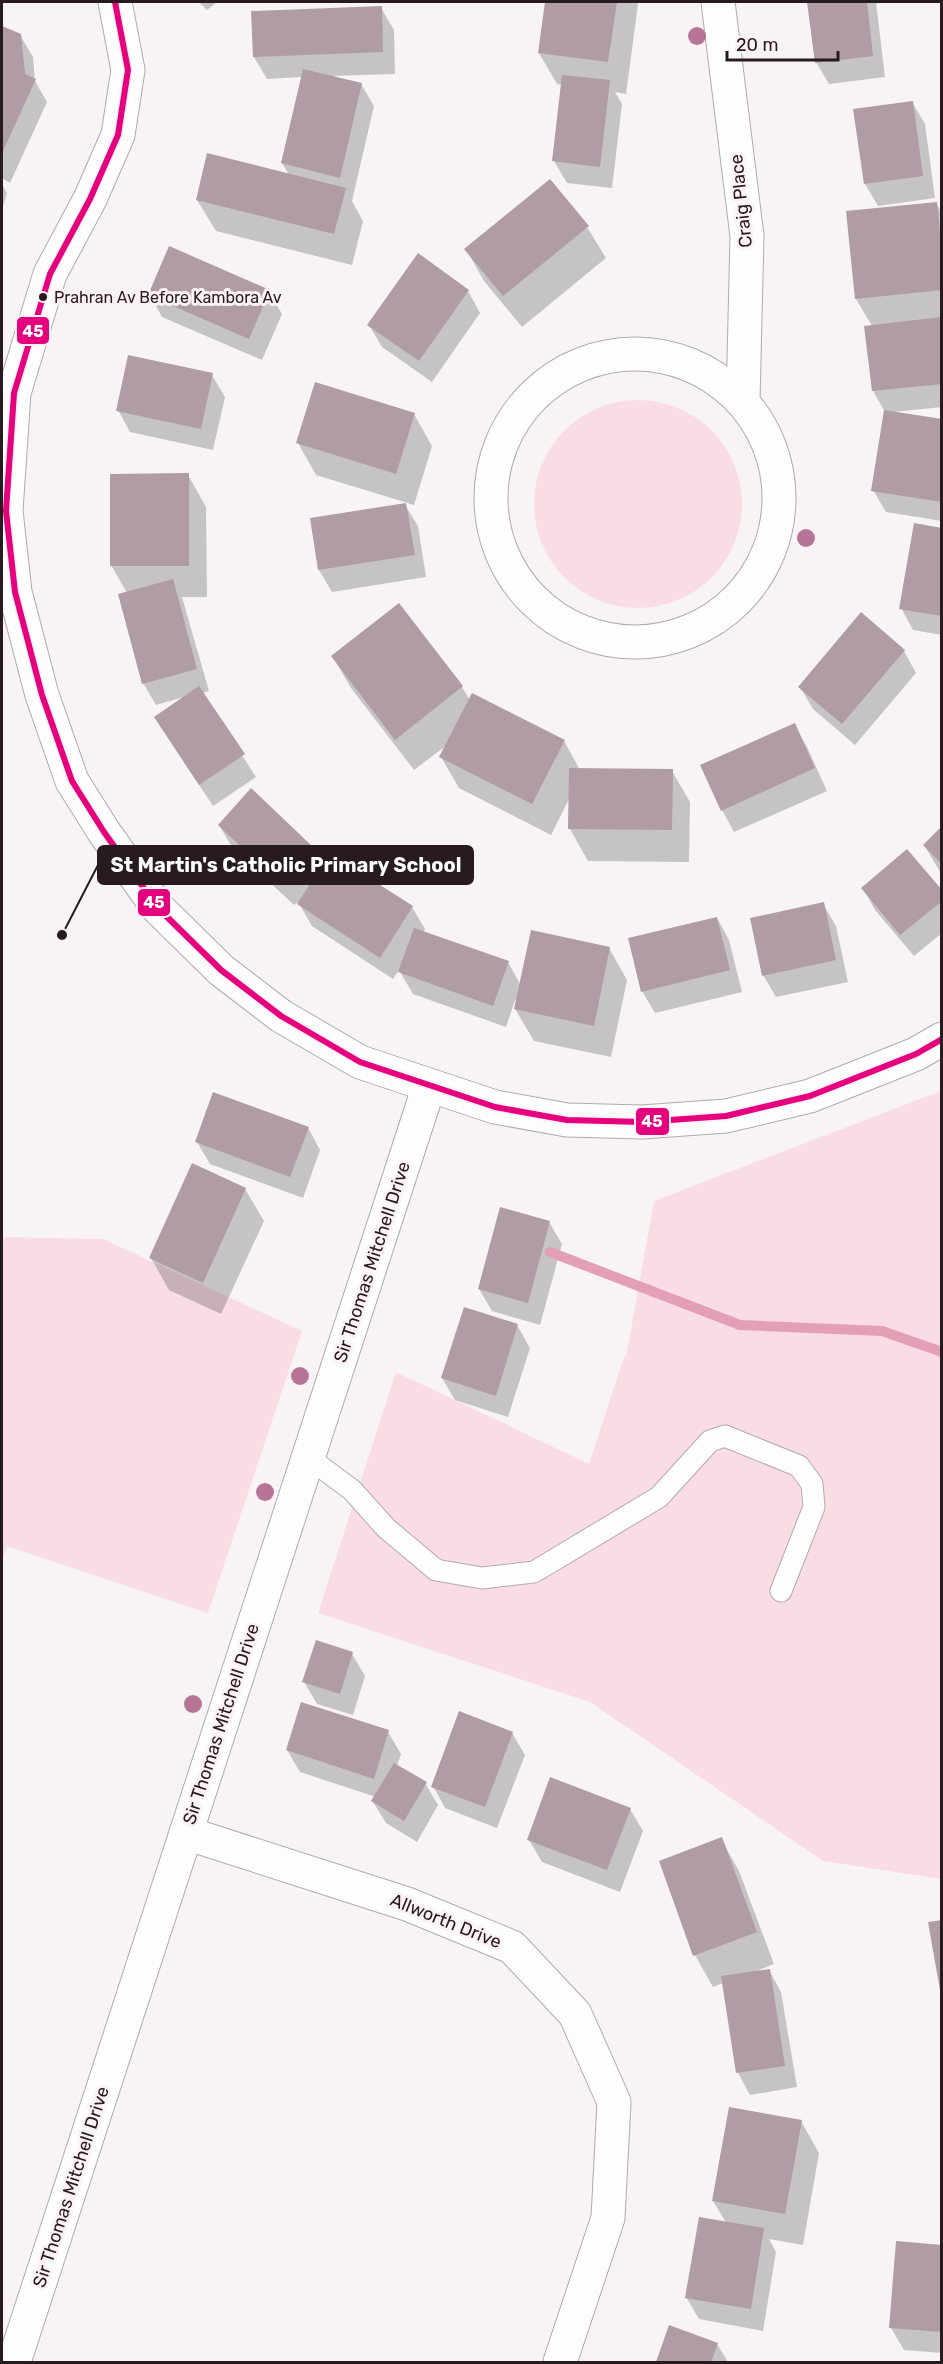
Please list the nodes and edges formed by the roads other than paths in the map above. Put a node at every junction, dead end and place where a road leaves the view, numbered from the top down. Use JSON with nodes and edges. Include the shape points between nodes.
{"nodes":[{"id":1,"x":115,"y":2,"type":"edge"},
{"id":2,"x":718,"y":2,"type":"edge"},
{"id":3,"x":743,"y":401,"type":"junction"},
{"id":4,"x":942,"y":1039,"type":"edge"},
{"id":5,"x":429,"y":1086,"type":"junction"},
{"id":6,"x":309,"y":1458,"type":"junction"},
{"id":7,"x":781,"y":1590,"type":"dead end"},
{"id":8,"x":186,"y":1833,"type":"junction"},
{"id":9,"x":14,"y":2362,"type":"edge"},
{"id":10,"x":560,"y":2362,"type":"edge"}],
"edges":[{"from":1,"to":5,"type":"street","via":[[128,70],[118,135],[50,274],[15,393],[6,511],[15,592],[42,695],[72,781],[158,909],[221,970],[281,1016],[360,1062]]},
{"from":2,"to":3,"type":"street","name":"Craig Place","via":[[747,236]]},
{"from":3,"to":3,"type":"street","via":[[769,443],[780,491],[774,540],[752,584],[716,618],[672,639],[623,643],[576,631],[536,605],[507,568],[492,524],[491,477],[505,432],[533,394],[571,367],[616,353],[663,355],[706,371]]},
{"from":4,"to":5,"type":"street","via":[[916,1054],[810,1096],[726,1116],[642,1122],[567,1120],[495,1107]]},
{"from":5,"to":6,"type":"street","name":"Sir Thomas Mitchell Drive"},
{"from":6,"to":7,"type":"lane","via":[[352,1490],[386,1528],[436,1570],[482,1578],[534,1572],[659,1497],[710,1441],[725,1436],[800,1466],[812,1484],[814,1507]]},
{"from":6,"to":8,"type":"street","name":"Sir Thomas Mitchell Drive"},
{"from":8,"to":9,"type":"street","name":"Sir Thomas Mitchell Drive"},
{"from":8,"to":10,"type":"street","name":"Allworth Drive","via":[[407,1904],[512,1947],[575,2014],[614,2102],[614,2114],[608,2218]]}]}
